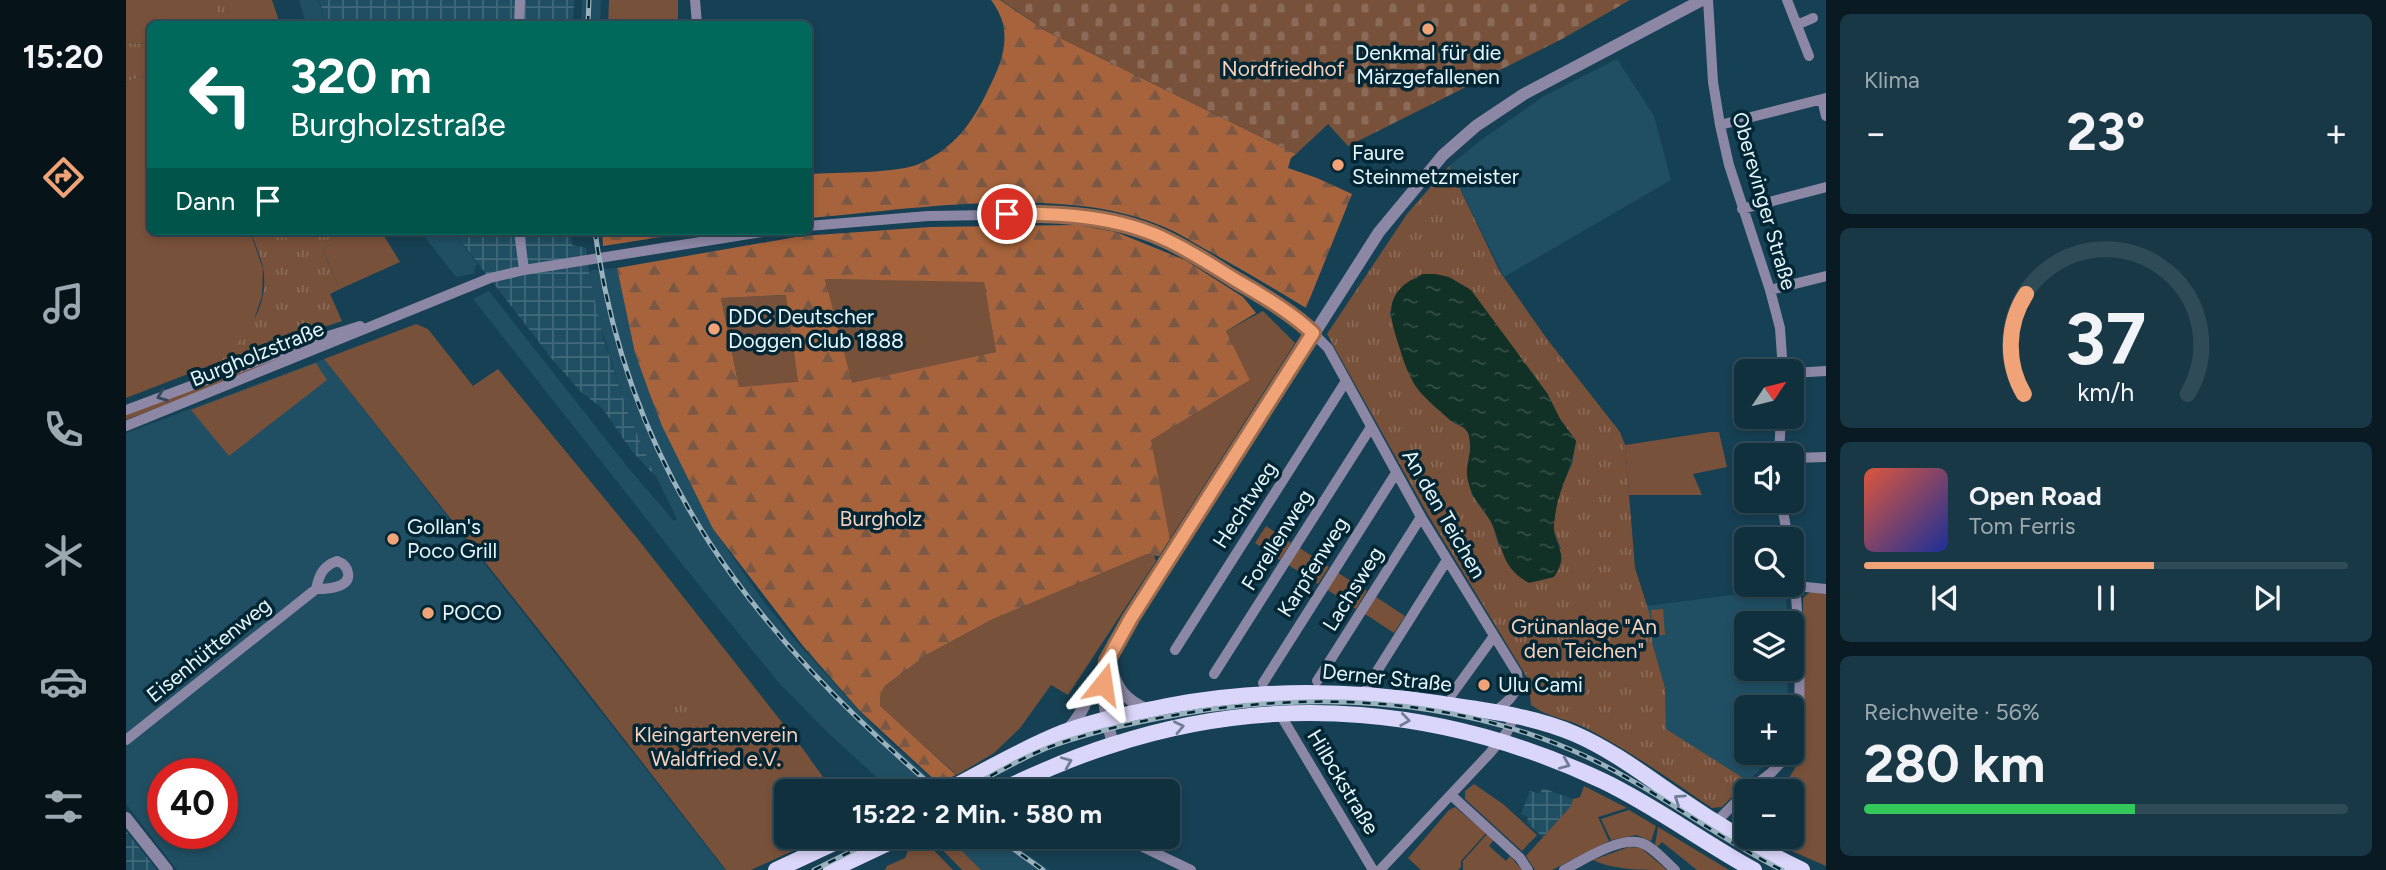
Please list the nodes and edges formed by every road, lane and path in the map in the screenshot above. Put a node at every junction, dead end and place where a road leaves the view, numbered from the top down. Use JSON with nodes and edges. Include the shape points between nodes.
{"nodes":[{"id":1,"x":520,"y":0,"type":"edge"},
{"id":2,"x":695,"y":0,"type":"edge"},
{"id":3,"x":1702,"y":0,"type":"edge"},
{"id":4,"x":1708,"y":0,"type":"edge"},
{"id":5,"x":1787,"y":0,"type":"edge"},
{"id":6,"x":1813,"y":18,"type":"dead end"},
{"id":7,"x":519,"y":21,"type":"edge"},
{"id":8,"x":697,"y":21,"type":"edge"},
{"id":9,"x":1797,"y":25,"type":"junction"},
{"id":10,"x":1809,"y":56,"type":"dead end"},
{"id":11,"x":1824,"y":99,"type":"edge"},
{"id":12,"x":1826,"y":116,"type":"edge"},
{"id":13,"x":1720,"y":125,"type":"junction"},
{"id":14,"x":1826,"y":187,"type":"edge"},
{"id":15,"x":1742,"y":209,"type":"junction"},
{"id":16,"x":812,"y":226,"type":"edge"},
{"id":17,"x":520,"y":235,"type":"edge"},
{"id":18,"x":718,"y":235,"type":"edge"},
{"id":19,"x":524,"y":270,"type":"junction"},
{"id":20,"x":1826,"y":276,"type":"edge"},
{"id":21,"x":1770,"y":290,"type":"junction"},
{"id":22,"x":1313,"y":333,"type":"junction"},
{"id":23,"x":343,"y":335,"type":"junction"},
{"id":24,"x":1782,"y":359,"type":"edge"},
{"id":25,"x":1826,"y":371,"type":"edge"},
{"id":26,"x":1804,"y":372,"type":"edge"},
{"id":27,"x":1346,"y":382,"type":"junction"},
{"id":28,"x":126,"y":410,"type":"edge"},
{"id":29,"x":126,"y":426,"type":"edge"},
{"id":30,"x":1371,"y":427,"type":"junction"},
{"id":31,"x":1826,"y":457,"type":"edge"},
{"id":32,"x":1804,"y":458,"type":"edge"},
{"id":33,"x":1396,"y":472,"type":"junction"},
{"id":34,"x":1421,"y":517,"type":"junction"},
{"id":35,"x":1447,"y":560,"type":"junction"},
{"id":36,"x":1804,"y":587,"type":"edge"},
{"id":37,"x":316,"y":589,"type":"dead end"},
{"id":38,"x":1826,"y":589,"type":"edge"},
{"id":39,"x":1796,"y":597,"type":"edge"},
{"id":40,"x":1494,"y":636,"type":"junction"},
{"id":41,"x":1175,"y":650,"type":"dead end"},
{"id":42,"x":1107,"y":661,"type":"junction"},
{"id":43,"x":1214,"y":674,"type":"dead end"},
{"id":44,"x":1317,"y":681,"type":"dead end"},
{"id":45,"x":1263,"y":683,"type":"dead end"},
{"id":46,"x":1367,"y":687,"type":"dead end"},
{"id":47,"x":1452,"y":694,"type":"dead end"},
{"id":48,"x":1798,"y":695,"type":"edge"},
{"id":49,"x":1148,"y":710,"type":"junction"},
{"id":50,"x":1493,"y":712,"type":"junction"},
{"id":51,"x":1280,"y":714,"type":"junction"},
{"id":52,"x":1515,"y":715,"type":"junction"},
{"id":53,"x":1107,"y":719,"type":"junction"},
{"id":54,"x":1065,"y":732,"type":"junction"},
{"id":55,"x":126,"y":740,"type":"edge"},
{"id":56,"x":1501,"y":740,"type":"junction"},
{"id":57,"x":1113,"y":744,"type":"junction"},
{"id":58,"x":1779,"y":765,"type":"edge"},
{"id":59,"x":969,"y":779,"type":"edge"},
{"id":60,"x":1037,"y":779,"type":"edge"},
{"id":61,"x":1763,"y":779,"type":"edge"},
{"id":62,"x":1451,"y":795,"type":"junction"},
{"id":63,"x":1734,"y":805,"type":"edge"},
{"id":64,"x":126,"y":818,"type":"edge"},
{"id":65,"x":1715,"y":823,"type":"junction"},
{"id":66,"x":821,"y":849,"type":"edge"},
{"id":67,"x":875,"y":849,"type":"edge"},
{"id":68,"x":1147,"y":849,"type":"edge"},
{"id":69,"x":167,"y":870,"type":"edge"},
{"id":70,"x":776,"y":870,"type":"edge"},
{"id":71,"x":831,"y":870,"type":"edge"},
{"id":72,"x":1191,"y":870,"type":"edge"},
{"id":73,"x":1373,"y":870,"type":"edge"},
{"id":74,"x":1380,"y":870,"type":"edge"},
{"id":75,"x":1528,"y":870,"type":"edge"},
{"id":76,"x":1564,"y":870,"type":"edge"},
{"id":77,"x":1675,"y":870,"type":"edge"},
{"id":78,"x":1754,"y":870,"type":"edge"},
{"id":79,"x":1802,"y":870,"type":"edge"}],
"edges":[{"from":1,"to":7,"type":"street"},
{"from":2,"to":8,"type":"street"},
{"from":3,"to":22,"type":"street","via":[[1524,93],[1457,142],[1379,232]]},
{"from":4,"to":13,"type":"street","name":"Oberevinger Straße"},
{"from":5,"to":9,"type":"street"},
{"from":6,"to":9,"type":"street"},
{"from":9,"to":10,"type":"street"},
{"from":11,"to":12,"type":"street"},
{"from":11,"to":13,"type":"street"},
{"from":13,"to":15,"type":"street","name":"Oberevinger Straße"},
{"from":14,"to":15,"type":"street"},
{"from":15,"to":21,"type":"street","name":"Oberevinger Straße"},
{"from":16,"to":22,"type":"street","via":[[928,216],[1092,218],[1169,240],[1247,286]]},
{"from":17,"to":19,"type":"street"},
{"from":18,"to":19,"type":"street","name":"Burgholzstraße"},
{"from":19,"to":23,"type":"street","name":"Burgholzstraße","via":[[490,278]]},
{"from":20,"to":21,"type":"street"},
{"from":21,"to":24,"type":"street","name":"Oberevinger Straße"},
{"from":22,"to":27,"type":"street","name":"An den Teichen","via":[[1328,348]]},
{"from":22,"to":42,"type":"street"},
{"from":23,"to":28,"type":"street","name":"Burgholzstraße","one_way":true},
{"from":23,"to":29,"type":"street","name":"Burgholzstraße"},
{"from":25,"to":26,"type":"street"},
{"from":27,"to":30,"type":"street","name":"An den Teichen"},
{"from":27,"to":41,"type":"street","name":"Hechtweg"},
{"from":30,"to":33,"type":"street","name":"An den Teichen"},
{"from":30,"to":43,"type":"street","name":"Forellenweg"},
{"from":31,"to":32,"type":"street"},
{"from":33,"to":34,"type":"street","name":"An den Teichen"},
{"from":33,"to":45,"type":"street","name":"Karpfenweg"},
{"from":34,"to":35,"type":"street","name":"An den Teichen"},
{"from":34,"to":44,"type":"street","name":"Lachsweg"},
{"from":35,"to":40,"type":"street","name":"An den Teichen"},
{"from":35,"to":46,"type":"street"},
{"from":36,"to":38,"type":"street"},
{"from":37,"to":55,"type":"street","name":"Eisenhüttenweg"},
{"from":39,"to":48,"type":"street"},
{"from":40,"to":47,"type":"street"},
{"from":40,"to":50,"type":"street","name":"An den Teichen","via":[[1518,681],[1513,695]]},
{"from":42,"to":49,"type":"street","via":[[1122,694]]},
{"from":42,"to":53,"type":"street","via":[[1103,684]]},
{"from":42,"to":54,"type":"street","via":[[1081,715]]},
{"from":49,"to":50,"type":"main road","name":"Derner Straße","via":[[1233,696],[1317,692],[1390,696]]},
{"from":49,"to":53,"type":"main road","name":"Derner Straße"},
{"from":50,"to":52,"type":"main road","name":"Derner Straße"},
{"from":51,"to":56,"type":"main road","name":"Derner Straße","one_way":true,"via":[[1401,719]]},
{"from":57,"to":51,"type":"main road","name":"Derner Straße","one_way":true,"via":[[1198,723]]},
{"from":51,"to":73,"type":"street","name":"Hilbckstraße"},
{"from":52,"to":56,"type":"street"},
{"from":65,"to":52,"type":"main road","name":"Derner Straße","one_way":true,"via":[[1599,746]]},
{"from":53,"to":54,"type":"main road","name":"Derner Straße"},
{"from":53,"to":57,"type":"street"},
{"from":54,"to":59,"type":"main road","name":"Derner Straße"},
{"from":56,"to":62,"type":"street"},
{"from":56,"to":78,"type":"main road","name":"Derner Straße","one_way":true,"via":[[1606,783]]},
{"from":60,"to":57,"type":"main road","name":"Derner Straße","one_way":true},
{"from":58,"to":61,"type":"street"},
{"from":62,"to":74,"type":"street"},
{"from":62,"to":75,"type":"street"},
{"from":63,"to":65,"type":"street"},
{"from":64,"to":69,"type":"street"},
{"from":65,"to":79,"type":"main road","name":"Derner Straße"},
{"from":66,"to":70,"type":"main road"},
{"from":67,"to":71,"type":"main road"},
{"from":68,"to":72,"type":"street"},
{"from":76,"to":77,"type":"street","via":[[1603,849],[1638,841]]}]}
